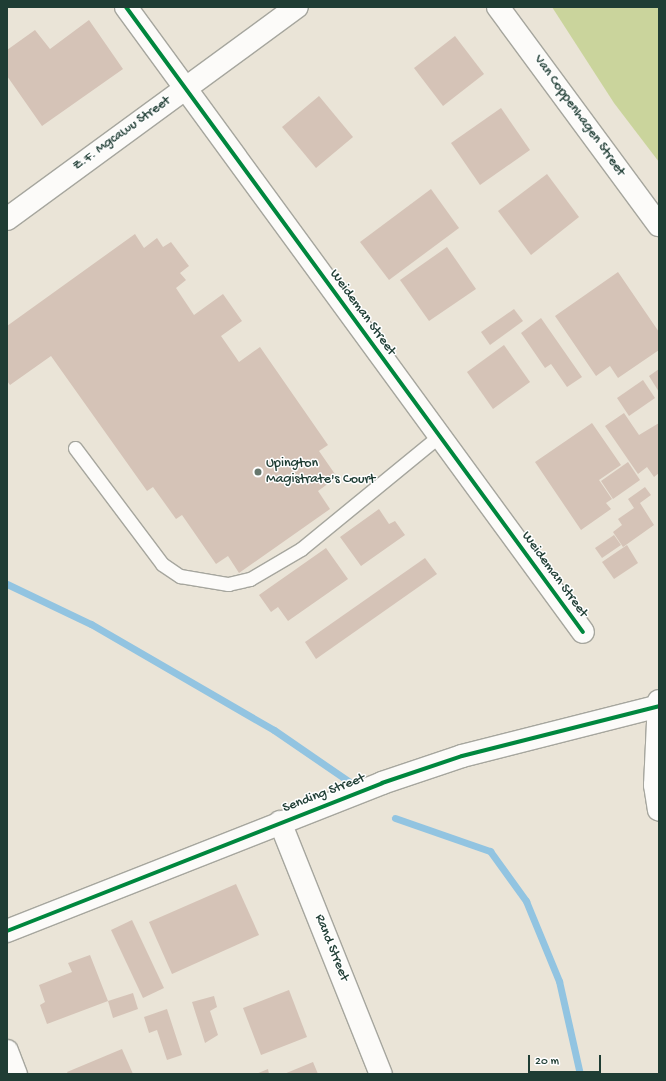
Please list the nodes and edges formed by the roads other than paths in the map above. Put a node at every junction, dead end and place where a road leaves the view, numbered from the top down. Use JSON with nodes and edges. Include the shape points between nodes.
{"nodes":[{"id":1,"x":126,"y":7,"type":"edge"},
{"id":2,"x":297,"y":7,"type":"edge"},
{"id":3,"x":498,"y":7,"type":"edge"},
{"id":4,"x":184,"y":88,"type":"junction"},
{"id":5,"x":7,"y":219,"type":"edge"},
{"id":6,"x":659,"y":225,"type":"edge"},
{"id":7,"x":439,"y":436,"type":"junction"},
{"id":8,"x":75,"y":448,"type":"dead end"},
{"id":9,"x":583,"y":632,"type":"dead end"},
{"id":10,"x":659,"y":704,"type":"edge"},
{"id":11,"x":659,"y":810,"type":"edge"},
{"id":12,"x":280,"y":822,"type":"junction"},
{"id":13,"x":7,"y":931,"type":"edge"},
{"id":14,"x":7,"y":1051,"type":"edge"},
{"id":15,"x":16,"y":1074,"type":"edge"},
{"id":16,"x":381,"y":1074,"type":"edge"}],
"edges":[{"from":1,"to":4,"type":"main road","name":"Weideman Street"},
{"from":2,"to":4,"type":"main road","name":"Z.F. Mgcawu Street"},
{"from":3,"to":6,"type":"main road","name":"Van Coppenhagen Street"},
{"from":4,"to":5,"type":"main road","name":"Z.F. Mgcawu Street"},
{"from":4,"to":7,"type":"main road","name":"Weideman Street"},
{"from":7,"to":8,"type":"lane","via":[[300,549],[250,579],[228,584],[180,576],[162,564]]},
{"from":7,"to":9,"type":"main road","name":"Weideman Street"},
{"from":10,"to":11,"type":"main road","via":[[655,785]]},
{"from":10,"to":12,"type":"main road","name":"Sending Street","via":[[462,756]]},
{"from":12,"to":13,"type":"main road","name":"Sending Street"},
{"from":12,"to":16,"type":"main road","name":"Rand Street"},
{"from":14,"to":15,"type":"main road"}]}
